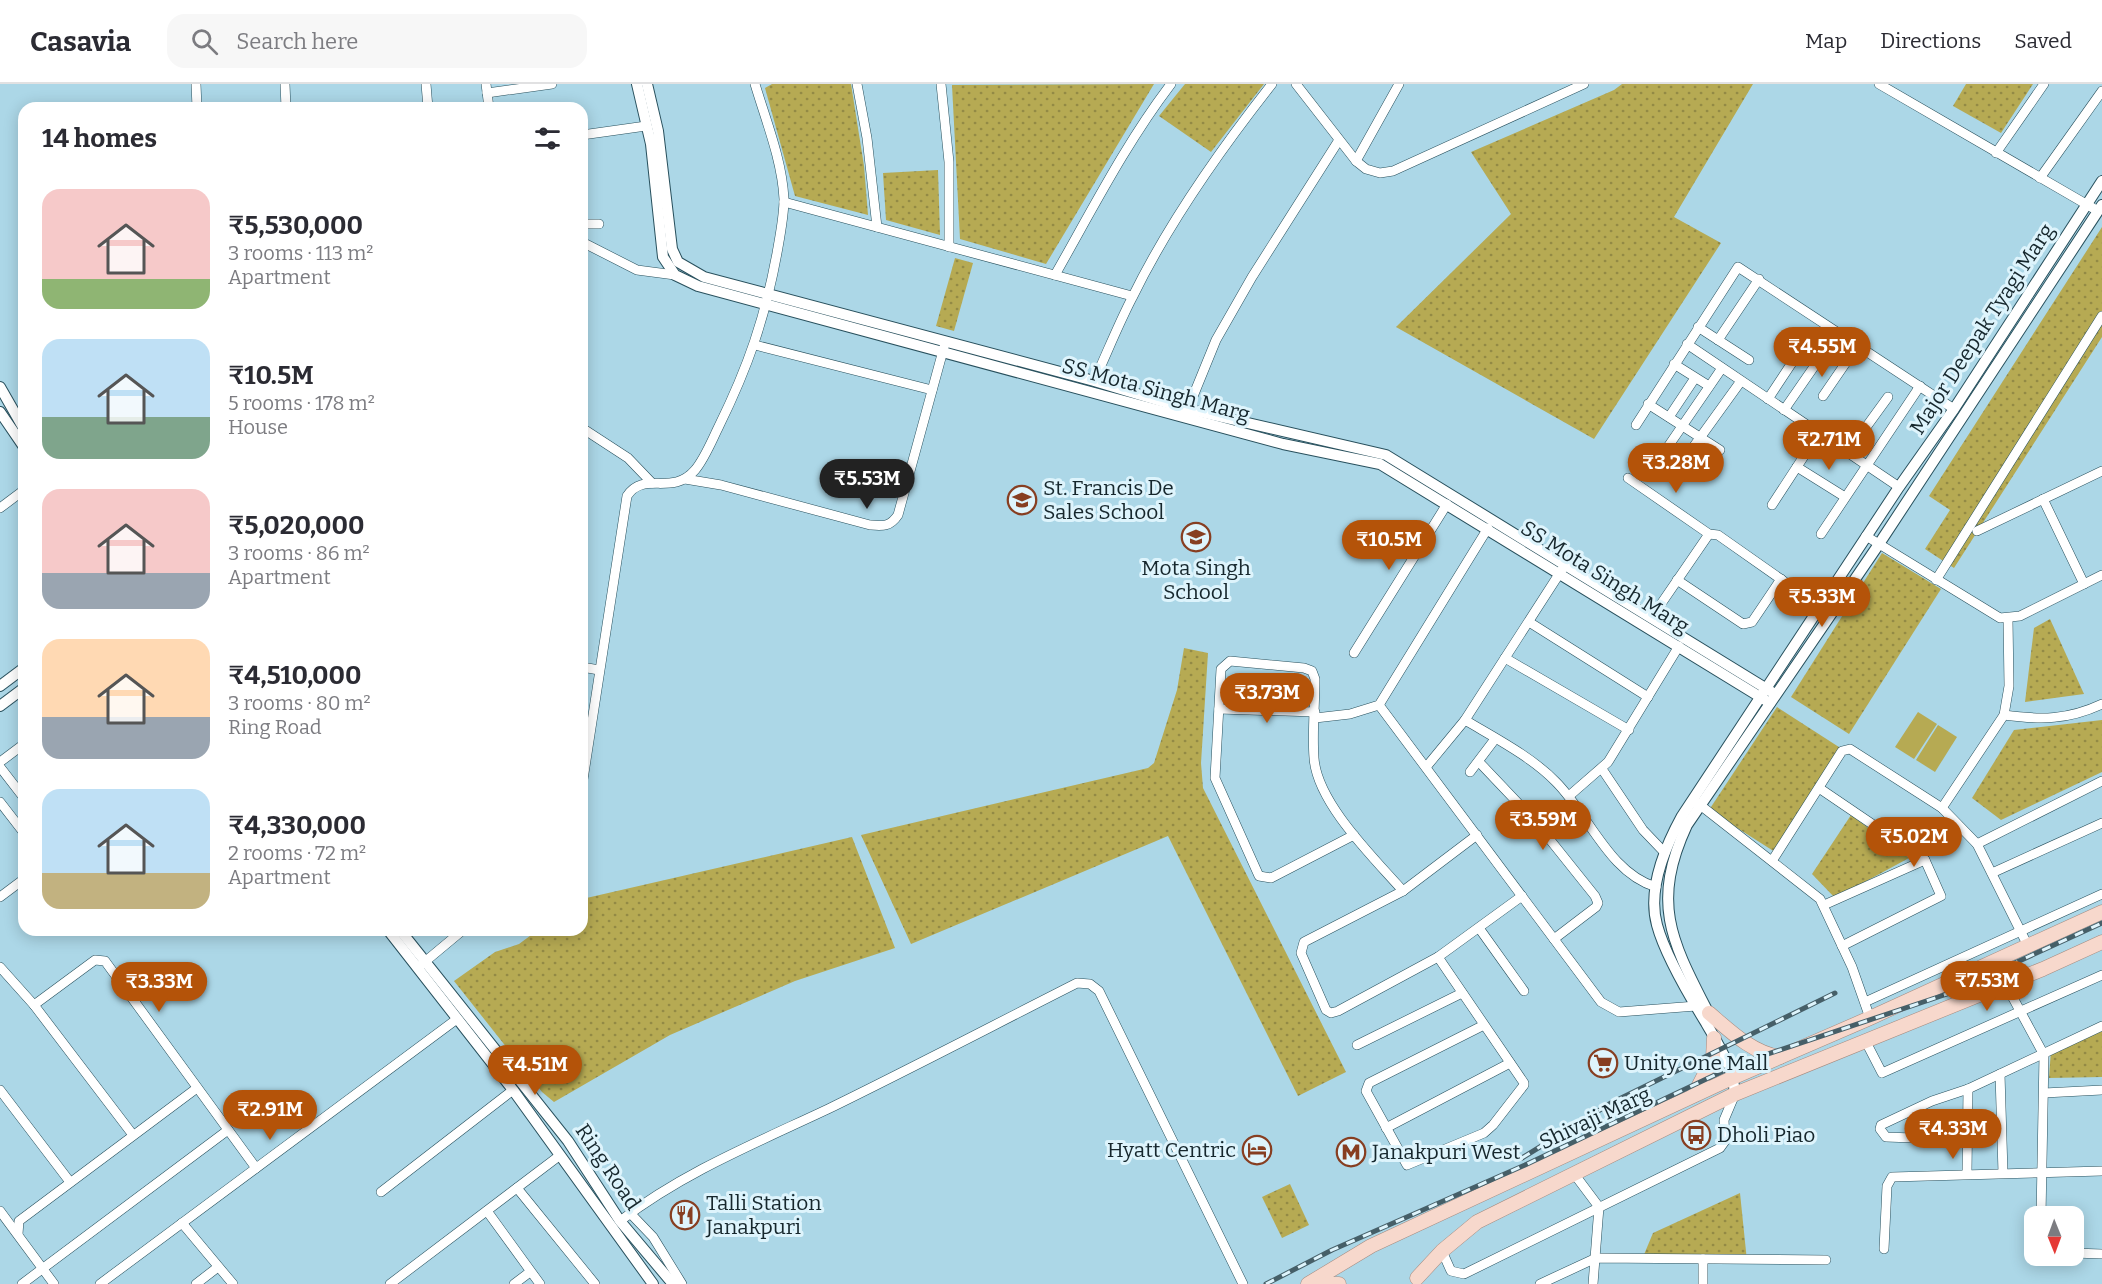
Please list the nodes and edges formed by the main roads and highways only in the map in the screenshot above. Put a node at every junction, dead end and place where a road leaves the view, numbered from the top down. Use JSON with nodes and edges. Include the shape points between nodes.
{"nodes":[{"id":1,"x":2102,"y":912,"type":"edge"},
{"id":2,"x":2102,"y":942,"type":"edge"},
{"id":3,"x":1708,"y":1013,"type":"road end"},
{"id":4,"x":1714,"y":1038,"type":"road end"},
{"id":5,"x":1780,"y":1057,"type":"junction"},
{"id":6,"x":1694,"y":1095,"type":"junction"},
{"id":7,"x":1418,"y":1278,"type":"dead end"},
{"id":8,"x":1308,"y":1284,"type":"edge"},
{"id":9,"x":1328,"y":1284,"type":"edge"},
{"id":10,"x":1339,"y":1284,"type":"edge"}],
"edges":[{"from":1,"to":5,"type":"main road","name":"Shivaji Marg"},
{"from":2,"to":7,"type":"main road","name":"Shivaji Marg","via":[[1740,1092],[1477,1222],[1442,1251]]},
{"from":3,"to":5,"type":"main road","via":[[1745,1042]]},
{"from":4,"to":6,"type":"main road","via":[[1713,1058]]},
{"from":5,"to":6,"type":"main road","name":"Shivaji Marg"},
{"from":6,"to":8,"type":"main road","name":"Shivaji Marg","via":[[1371,1246]]},
{"from":9,"to":10,"type":"main road"}]}
